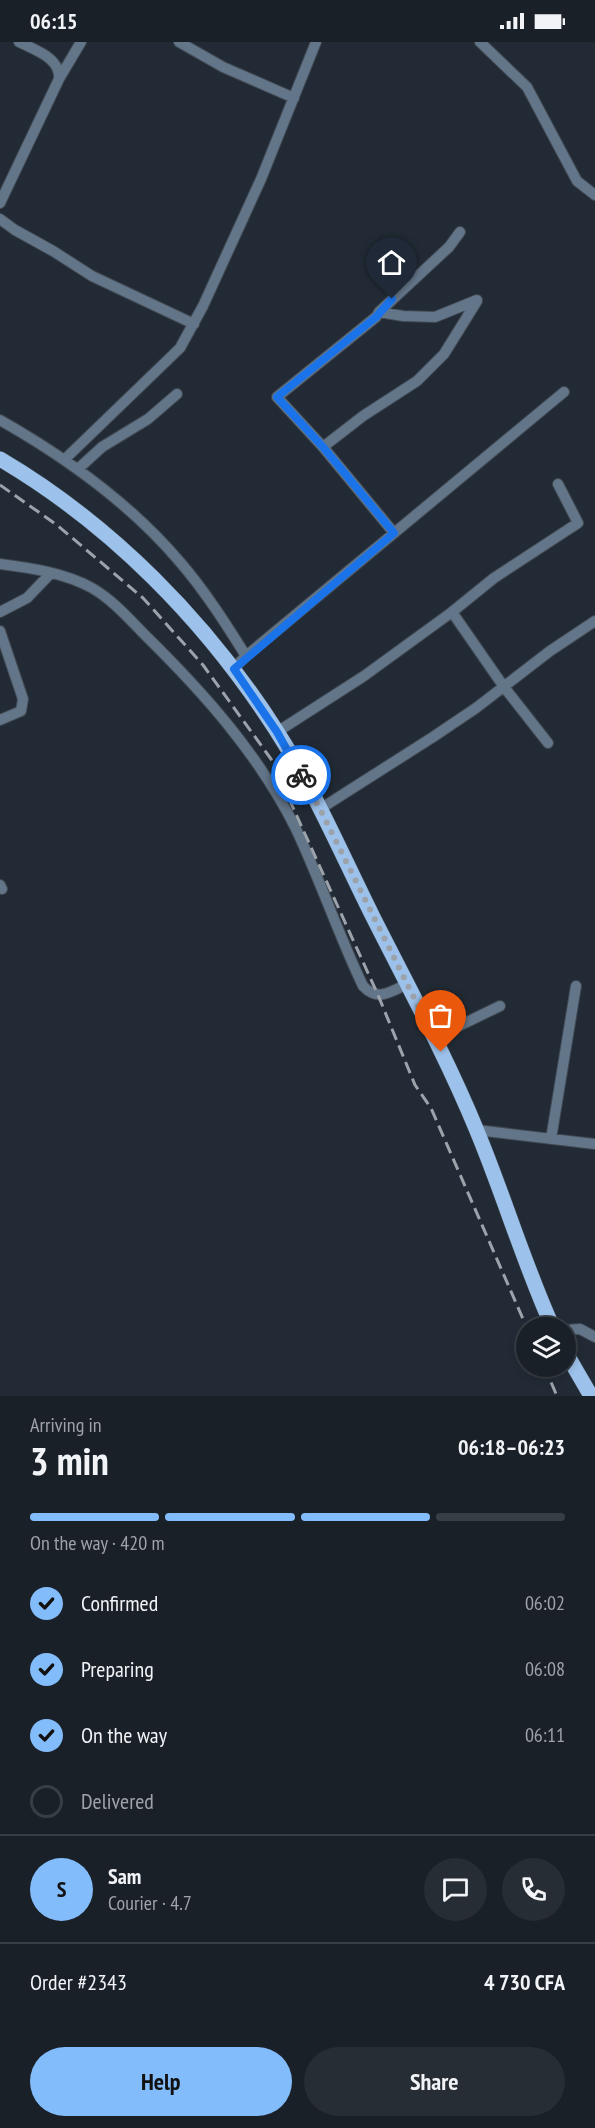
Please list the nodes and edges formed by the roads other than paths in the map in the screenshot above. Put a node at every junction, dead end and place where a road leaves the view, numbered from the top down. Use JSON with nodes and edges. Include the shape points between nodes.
{"nodes":[{"id":1,"x":19,"y":42,"type":"edge"},
{"id":2,"x":81,"y":42,"type":"edge"},
{"id":3,"x":179,"y":42,"type":"edge"},
{"id":4,"x":316,"y":42,"type":"edge"},
{"id":5,"x":480,"y":42,"type":"edge"},
{"id":6,"x":59,"y":80,"type":"junction"},
{"id":7,"x":294,"y":98,"type":"junction"},
{"id":8,"x":595,"y":195,"type":"edge"},
{"id":9,"x":0,"y":203,"type":"edge"},
{"id":10,"x":0,"y":219,"type":"edge"},
{"id":11,"x":460,"y":232,"type":"dead end"},
{"id":12,"x":380,"y":312,"type":"junction"},
{"id":13,"x":194,"y":324,"type":"junction"},
{"id":14,"x":564,"y":392,"type":"dead end"},
{"id":15,"x":177,"y":394,"type":"dead end"},
{"id":16,"x":0,"y":420,"type":"edge"},
{"id":17,"x":323,"y":447,"type":"junction"},
{"id":18,"x":0,"y":459,"type":"edge"},
{"id":19,"x":65,"y":459,"type":"junction"},
{"id":20,"x":78,"y":469,"type":"junction"},
{"id":21,"x":558,"y":484,"type":"dead end"},
{"id":22,"x":394,"y":533,"type":"junction"},
{"id":23,"x":0,"y":564,"type":"edge"},
{"id":24,"x":51,"y":573,"type":"junction"},
{"id":25,"x":0,"y":612,"type":"edge"},
{"id":26,"x":452,"y":612,"type":"junction"},
{"id":27,"x":595,"y":621,"type":"edge"},
{"id":28,"x":0,"y":631,"type":"edge"},
{"id":29,"x":246,"y":656,"type":"junction"},
{"id":30,"x":234,"y":669,"type":"junction"},
{"id":31,"x":504,"y":687,"type":"junction"},
{"id":32,"x":0,"y":720,"type":"edge"},
{"id":33,"x":277,"y":732,"type":"junction"},
{"id":34,"x":548,"y":742,"type":"dead end"},
{"id":35,"x":320,"y":809,"type":"junction"},
{"id":36,"x":407,"y":984,"type":"junction"},
{"id":37,"x":576,"y":986,"type":"dead end"},
{"id":38,"x":500,"y":1006,"type":"dead end"},
{"id":39,"x":434,"y":1038,"type":"junction"},
{"id":40,"x":477,"y":1130,"type":"junction"},
{"id":41,"x":551,"y":1139,"type":"junction"},
{"id":42,"x":595,"y":1144,"type":"edge"},
{"id":43,"x":549,"y":1317,"type":"edge"},
{"id":44,"x":576,"y":1329,"type":"edge"},
{"id":45,"x":595,"y":1337,"type":"edge"},
{"id":46,"x":576,"y":1370,"type":"edge"},
{"id":47,"x":591,"y":1396,"type":"edge"}],
"edges":[{"from":1,"to":6,"type":"street","via":[[53,61]]},
{"from":2,"to":6,"type":"street"},
{"from":3,"to":7,"type":"street","via":[[223,67]]},
{"from":4,"to":7,"type":"street"},
{"from":5,"to":8,"type":"street","via":[[527,87],[577,181]]},
{"from":6,"to":9,"type":"street"},
{"from":7,"to":13,"type":"street"},
{"from":10,"to":13,"type":"street","via":[[92,276]]},
{"from":11,"to":12,"type":"street"},
{"from":12,"to":17,"type":"street","via":[[277,397]]},
{"from":12,"to":17,"type":"street","via":[[435,317],[477,300],[444,354],[417,381]]},
{"from":13,"to":19,"type":"street","via":[[180,348]]},
{"from":14,"to":22,"type":"street"},
{"from":15,"to":20,"type":"street","via":[[148,419],[102,447]]},
{"from":16,"to":19,"type":"street"},
{"from":17,"to":22,"type":"street"},
{"from":18,"to":30,"type":"main road","via":[[74,508],[123,550],[176,601]]},
{"from":19,"to":20,"type":"street"},
{"from":20,"to":29,"type":"street","via":[[153,532],[181,563]]},
{"from":21,"to":26,"type":"street","via":[[578,523],[494,578]]},
{"from":22,"to":29,"type":"street"},
{"from":23,"to":24,"type":"street"},
{"from":24,"to":25,"type":"street","via":[[27,598]]},
{"from":24,"to":36,"type":"street","via":[[93,589],[107,600],[166,655],[219,713],[294,824],[363,986],[378,996]]},
{"from":26,"to":31,"type":"street"},
{"from":26,"to":33,"type":"street","via":[[364,676]]},
{"from":27,"to":31,"type":"street"},
{"from":28,"to":32,"type":"street","via":[[23,699],[21,711]]},
{"from":29,"to":30,"type":"street"},
{"from":30,"to":33,"type":"main road"},
{"from":31,"to":34,"type":"street"},
{"from":31,"to":35,"type":"street","via":[[434,738]]},
{"from":33,"to":35,"type":"main road"},
{"from":35,"to":36,"type":"main road"},
{"from":36,"to":39,"type":"main road"},
{"from":37,"to":41,"type":"street"},
{"from":38,"to":39,"type":"street"},
{"from":39,"to":40,"type":"main road"},
{"from":40,"to":41,"type":"street"},
{"from":40,"to":43,"type":"main road"},
{"from":41,"to":42,"type":"street"},
{"from":44,"to":45,"type":"street"},
{"from":46,"to":47,"type":"main road"}]}
